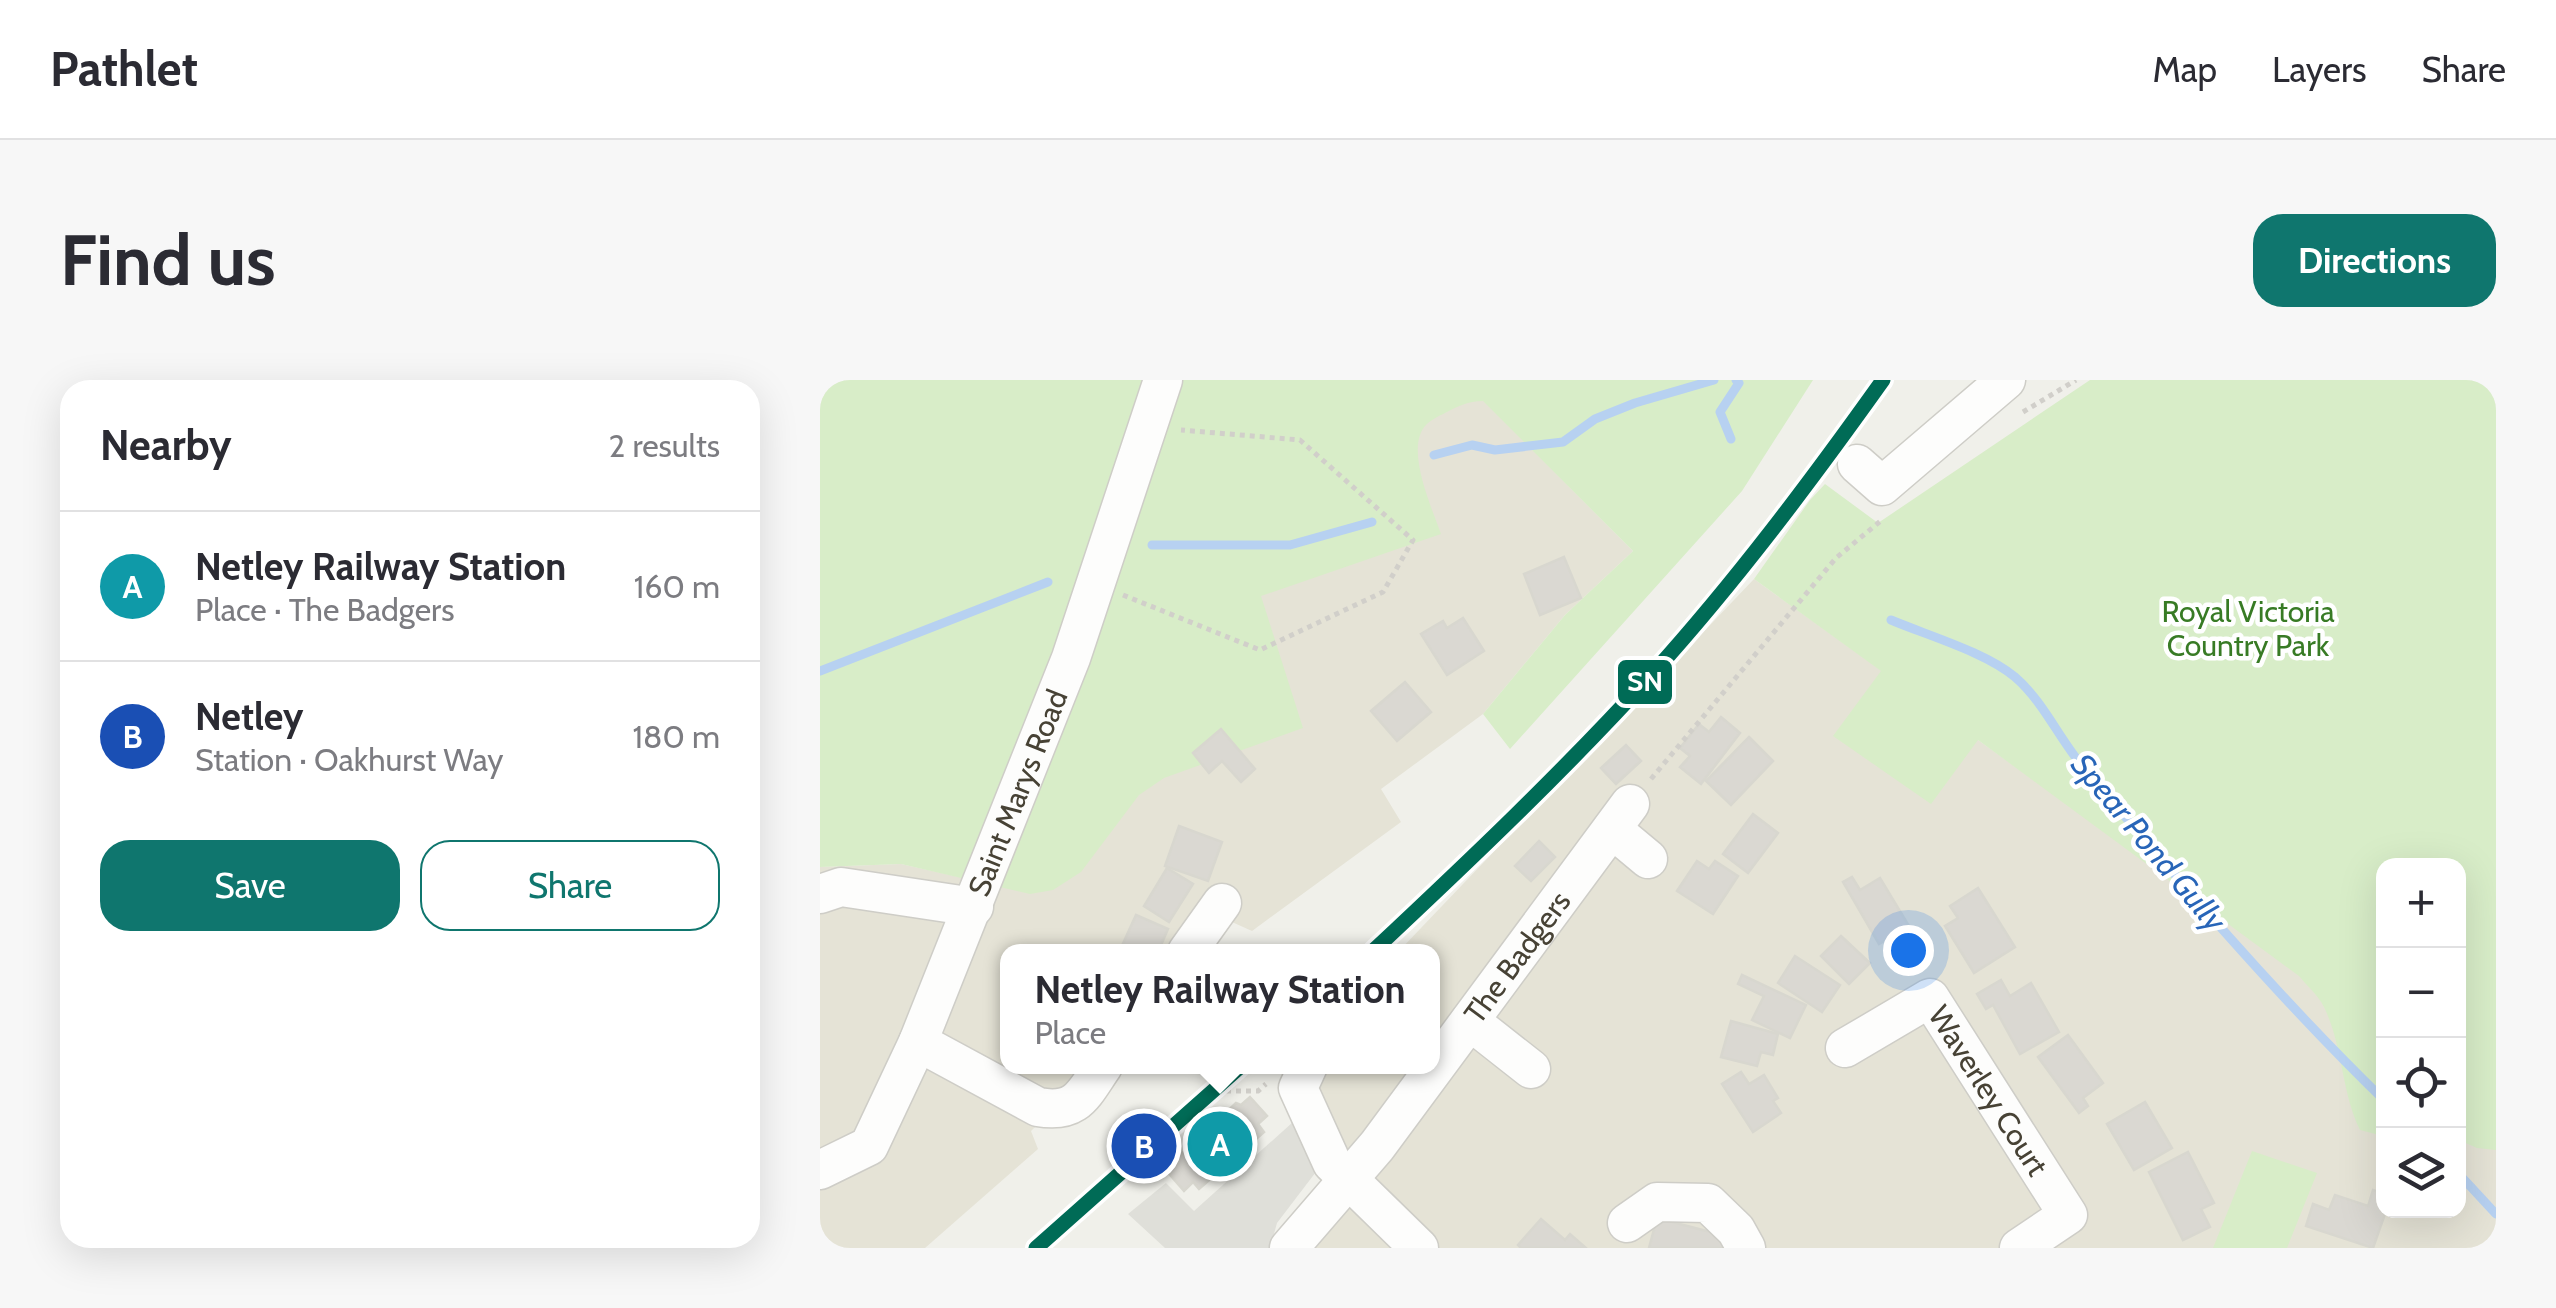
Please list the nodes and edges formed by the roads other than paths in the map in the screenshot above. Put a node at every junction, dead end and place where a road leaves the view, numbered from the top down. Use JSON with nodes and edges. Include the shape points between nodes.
{"nodes":[{"id":1,"x":1163,"y":380,"type":"edge"},
{"id":2,"x":2006,"y":380,"type":"edge"},
{"id":3,"x":1857,"y":464,"type":"dead end"},
{"id":4,"x":1648,"y":859,"type":"dead end"},
{"id":5,"x":820,"y":894,"type":"edge"},
{"id":6,"x":1222,"y":903,"type":"dead end"},
{"id":7,"x":974,"y":907,"type":"junction"},
{"id":8,"x":1193,"y":944,"type":"edge"},
{"id":9,"x":1470,"y":1021,"type":"junction"},
{"id":10,"x":918,"y":1042,"type":"junction"},
{"id":11,"x":1845,"y":1048,"type":"dead end"},
{"id":12,"x":1440,"y":1061,"type":"edge"},
{"id":13,"x":1531,"y":1070,"type":"dead end"},
{"id":14,"x":1097,"y":1074,"type":"edge"},
{"id":15,"x":1304,"y":1074,"type":"edge"},
{"id":16,"x":1431,"y":1074,"type":"edge"},
{"id":17,"x":820,"y":1170,"type":"edge"},
{"id":18,"x":1347,"y":1181,"type":"junction"},
{"id":19,"x":1626,"y":1223,"type":"dead end"},
{"id":20,"x":1289,"y":1248,"type":"edge"},
{"id":21,"x":1419,"y":1248,"type":"edge"},
{"id":22,"x":1746,"y":1248,"type":"edge"},
{"id":23,"x":2019,"y":1248,"type":"edge"}],
"edges":[{"from":1,"to":7,"type":"street","name":"Saint Marys Road","via":[[1071,658]]},
{"from":2,"to":3,"type":"street","via":[[1882,486]]},
{"from":4,"to":9,"type":"street","name":"The Badgers","via":[[1621,817]]},
{"from":5,"to":7,"type":"street","via":[[841,887]]},
{"from":6,"to":8,"type":"street"},
{"from":7,"to":10,"type":"street","name":"Saint Marys Road"},
{"from":9,"to":12,"type":"street","name":"The Badgers"},
{"from":9,"to":13,"type":"street"},
{"from":10,"to":14,"type":"street","via":[[1038,1108],[1059,1111],[1078,1102]]},
{"from":10,"to":17,"type":"street","name":"Saint Marys Road","via":[[869,1146]]},
{"from":11,"to":23,"type":"street","name":"Waverley Court","via":[[1930,998],[2068,1215]]},
{"from":15,"to":18,"type":"street","via":[[1298,1088],[1332,1164]]},
{"from":16,"to":18,"type":"street","name":"The Badgers"},
{"from":18,"to":20,"type":"street","name":"The Badgers"},
{"from":18,"to":21,"type":"street"},
{"from":19,"to":22,"type":"street","via":[[1657,1202],[1708,1203]]}]}
